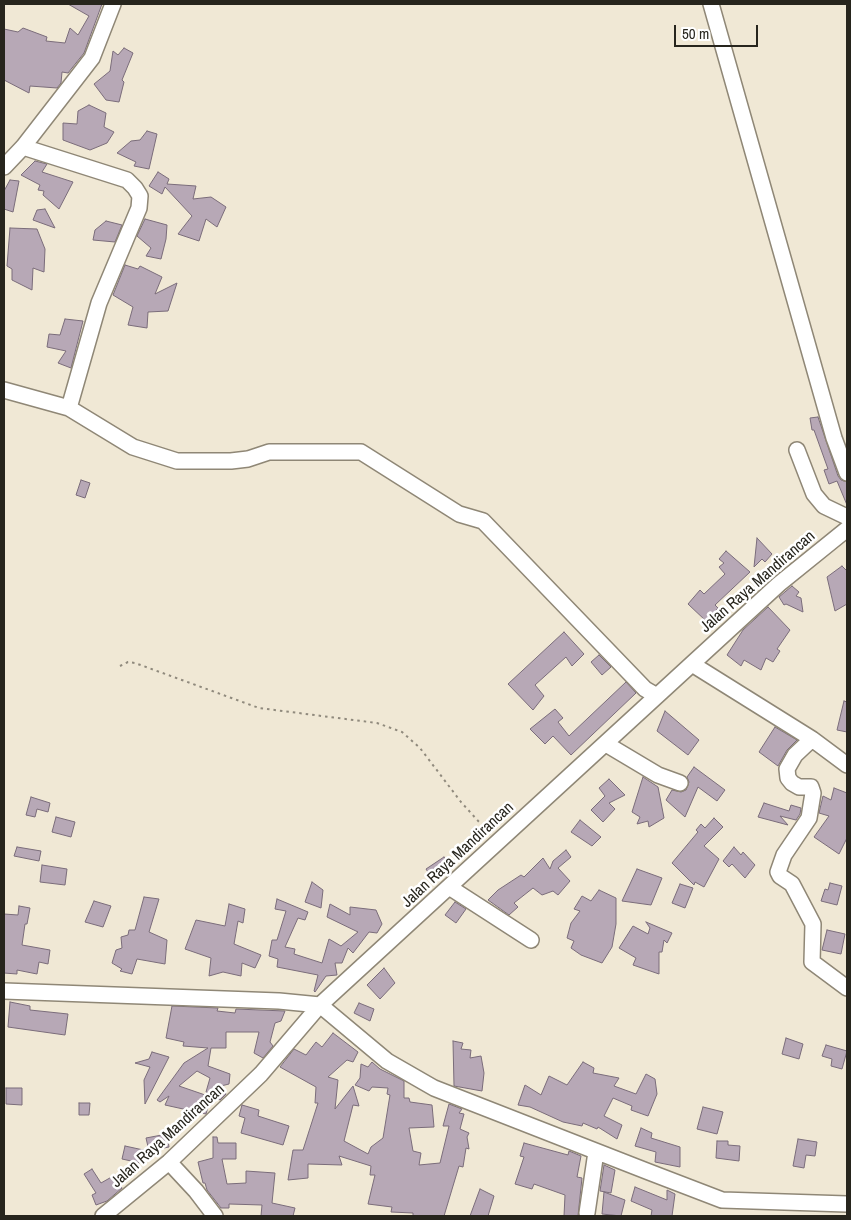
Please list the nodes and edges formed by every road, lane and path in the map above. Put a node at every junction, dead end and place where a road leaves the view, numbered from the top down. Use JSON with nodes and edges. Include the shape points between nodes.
{"nodes":[{"id":1,"x":113,"y":4,"type":"edge"},
{"id":2,"x":711,"y":4,"type":"edge"},
{"id":3,"x":23,"y":147,"type":"junction"},
{"id":4,"x":4,"y":167,"type":"edge"},
{"id":5,"x":4,"y":390,"type":"edge"},
{"id":6,"x":69,"y":408,"type":"junction"},
{"id":7,"x":797,"y":450,"type":"dead end"},
{"id":8,"x":847,"y":473,"type":"edge"},
{"id":9,"x":847,"y":517,"type":"edge"},
{"id":10,"x":847,"y":529,"type":"edge"},
{"id":11,"x":692,"y":664,"type":"junction"},
{"id":12,"x":120,"y":666,"type":"dead end"},
{"id":13,"x":657,"y":696,"type":"junction"},
{"id":14,"x":812,"y":739,"type":"junction"},
{"id":15,"x":606,"y":744,"type":"junction"},
{"id":16,"x":847,"y":765,"type":"edge"},
{"id":17,"x":680,"y":783,"type":"dead end"},
{"id":18,"x":497,"y":843,"type":"junction"},
{"id":19,"x":449,"y":887,"type":"junction"},
{"id":20,"x":531,"y":940,"type":"dead end"},
{"id":21,"x":847,"y":988,"type":"edge"},
{"id":22,"x":4,"y":991,"type":"edge"},
{"id":23,"x":320,"y":1005,"type":"junction"},
{"id":24,"x":596,"y":1152,"type":"junction"},
{"id":25,"x":169,"y":1162,"type":"junction"},
{"id":26,"x":847,"y":1204,"type":"edge"},
{"id":27,"x":587,"y":1213,"type":"dead end"},
{"id":28,"x":210,"y":1214,"type":"edge"},
{"id":29,"x":103,"y":1216,"type":"edge"}],
"edges":[{"from":1,"to":3,"type":"street","via":[[92,58]]},
{"from":2,"to":8,"type":"street","via":[[768,212]]},
{"from":3,"to":4,"type":"street"},
{"from":3,"to":6,"type":"street","via":[[127,180],[140,196],[139,208],[100,303]]},
{"from":5,"to":6,"type":"street"},
{"from":6,"to":13,"type":"street","via":[[134,447],[177,461],[231,461],[269,452],[361,452],[459,514],[483,521],[645,689]]},
{"from":7,"to":9,"type":"street","via":[[814,494],[824,506]]},
{"from":10,"to":11,"type":"street","name":"Jalan Raya Mandirancan","via":[[779,584]]},
{"from":11,"to":13,"type":"street","name":"Jalan Raya Mandirancan"},
{"from":11,"to":14,"type":"street"},
{"from":12,"to":18,"type":"path","via":[[135,662],[259,708],[378,723],[402,732],[420,748]]},
{"from":13,"to":15,"type":"street","name":"Jalan Raya Mandirancan"},
{"from":14,"to":16,"type":"street"},
{"from":14,"to":21,"type":"street","via":[[795,755],[787,769],[792,783],[811,787],[813,793],[809,818],[784,855],[778,872],[792,884],[813,924],[812,962]]},
{"from":15,"to":17,"type":"street","via":[[658,775]]},
{"from":15,"to":18,"type":"street","name":"Jalan Raya Mandirancan"},
{"from":18,"to":19,"type":"street","name":"Jalan Raya Mandirancan"},
{"from":19,"to":20,"type":"street"},
{"from":19,"to":23,"type":"street","name":"Jalan Raya Mandirancan"},
{"from":22,"to":23,"type":"street"},
{"from":23,"to":24,"type":"street","via":[[387,1061],[434,1088]]},
{"from":23,"to":25,"type":"street","name":"Jalan Raya Mandirancan","via":[[261,1074]]},
{"from":24,"to":26,"type":"street","via":[[722,1200]]},
{"from":24,"to":27,"type":"street"},
{"from":25,"to":28,"type":"street"},
{"from":25,"to":29,"type":"street","name":"Jalan Raya Mandirancan"}]}
